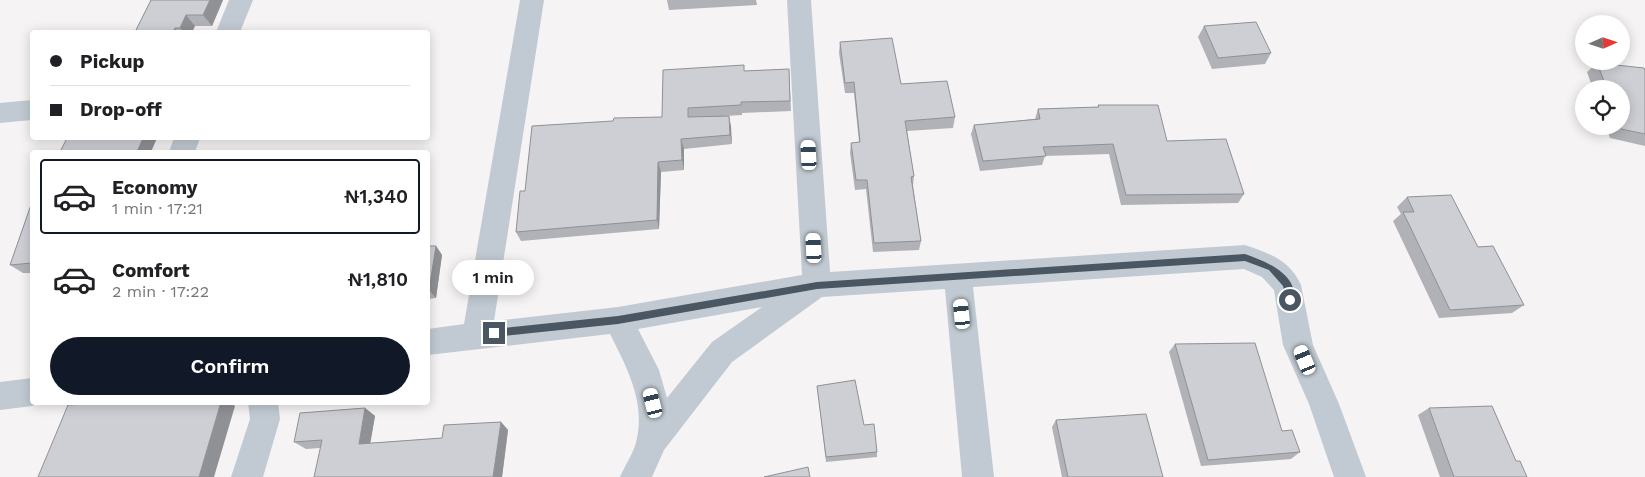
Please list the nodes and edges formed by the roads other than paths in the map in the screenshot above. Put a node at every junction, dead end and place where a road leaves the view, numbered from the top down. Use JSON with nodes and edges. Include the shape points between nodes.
{"nodes":[{"id":1,"x":241,"y":0,"type":"edge"},
{"id":2,"x":532,"y":0,"type":"edge"},
{"id":3,"x":799,"y":0,"type":"edge"},
{"id":4,"x":229,"y":30,"type":"edge"},
{"id":5,"x":30,"y":110,"type":"edge"},
{"id":6,"x":0,"y":113,"type":"edge"},
{"id":7,"x":958,"y":277,"type":"junction"},
{"id":8,"x":817,"y":285,"type":"junction"},
{"id":9,"x":618,"y":320,"type":"junction"},
{"id":10,"x":477,"y":334,"type":"junction"},
{"id":11,"x":430,"y":342,"type":"edge"},
{"id":12,"x":30,"y":392,"type":"edge"},
{"id":13,"x":0,"y":396,"type":"edge"},
{"id":14,"x":263,"y":405,"type":"edge"},
{"id":15,"x":653,"y":439,"type":"junction"},
{"id":16,"x":247,"y":477,"type":"edge"},
{"id":17,"x":636,"y":477,"type":"edge"},
{"id":18,"x":978,"y":477,"type":"edge"},
{"id":19,"x":1350,"y":477,"type":"edge"}],
"edges":[{"from":1,"to":4,"type":"street"},
{"from":2,"to":10,"type":"street"},
{"from":3,"to":8,"type":"street"},
{"from":5,"to":6,"type":"street"},
{"from":7,"to":8,"type":"street"},
{"from":7,"to":18,"type":"street"},
{"from":7,"to":19,"type":"street","via":[[1245,257],[1272,268],[1287,285],[1298,345],[1324,404]]},
{"from":8,"to":9,"type":"street"},
{"from":8,"to":15,"type":"street","via":[[722,352]]},
{"from":9,"to":10,"type":"street"},
{"from":9,"to":15,"type":"street","via":[[644,370],[653,403]]},
{"from":10,"to":11,"type":"street"},
{"from":12,"to":13,"type":"street"},
{"from":14,"to":16,"type":"street","via":[[265,419]]},
{"from":15,"to":17,"type":"street"}]}
